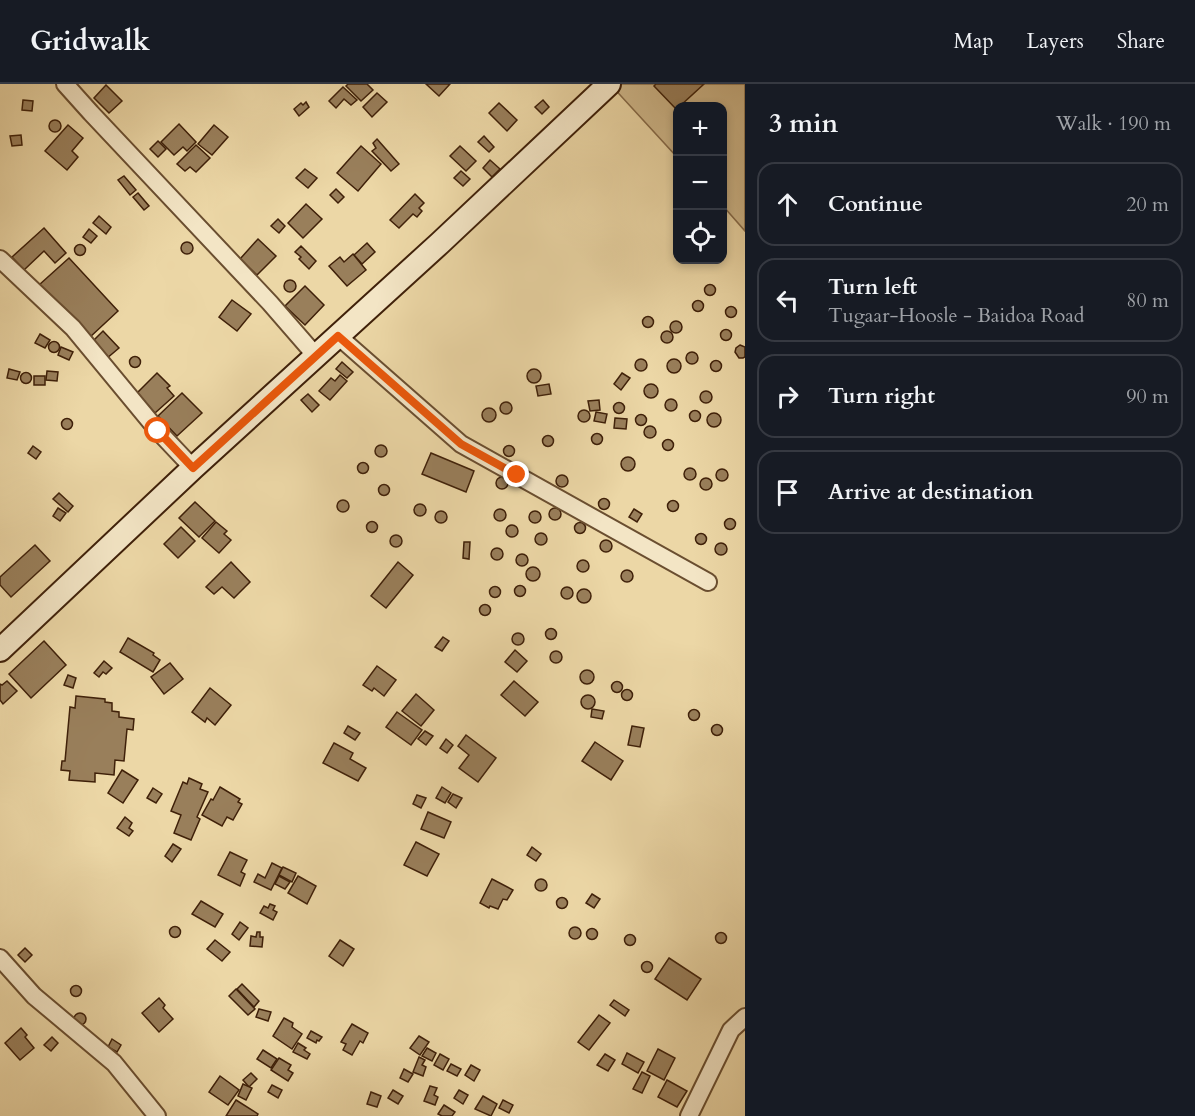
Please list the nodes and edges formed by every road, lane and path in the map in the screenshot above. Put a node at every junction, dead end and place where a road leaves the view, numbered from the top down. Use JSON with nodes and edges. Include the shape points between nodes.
{"nodes":[{"id":1,"x":65,"y":84,"type":"edge"},
{"id":2,"x":609,"y":84,"type":"edge"},
{"id":3,"x":0,"y":259,"type":"edge"},
{"id":4,"x":338,"y":336,"type":"junction"},
{"id":5,"x":316,"y":356,"type":"junction"},
{"id":6,"x":193,"y":468,"type":"junction"},
{"id":7,"x":708,"y":582,"type":"dead end"},
{"id":8,"x":0,"y":650,"type":"edge"},
{"id":9,"x":0,"y":958,"type":"edge"},
{"id":10,"x":745,"y":1017,"type":"edge"},
{"id":11,"x":157,"y":1116,"type":"edge"},
{"id":12,"x":689,"y":1116,"type":"edge"}],
"edges":[{"from":1,"to":5,"type":"street"},
{"from":2,"to":4,"type":"main road"},
{"from":3,"to":6,"type":"street","via":[[73,328]]},
{"from":4,"to":5,"type":"main road"},
{"from":4,"to":7,"type":"street","via":[[461,444]]},
{"from":5,"to":6,"type":"main road"},
{"from":6,"to":8,"type":"main road"},
{"from":9,"to":11,"type":"street","via":[[33,996],[114,1063]]},
{"from":10,"to":12,"type":"street","via":[[730,1030]]}]}
